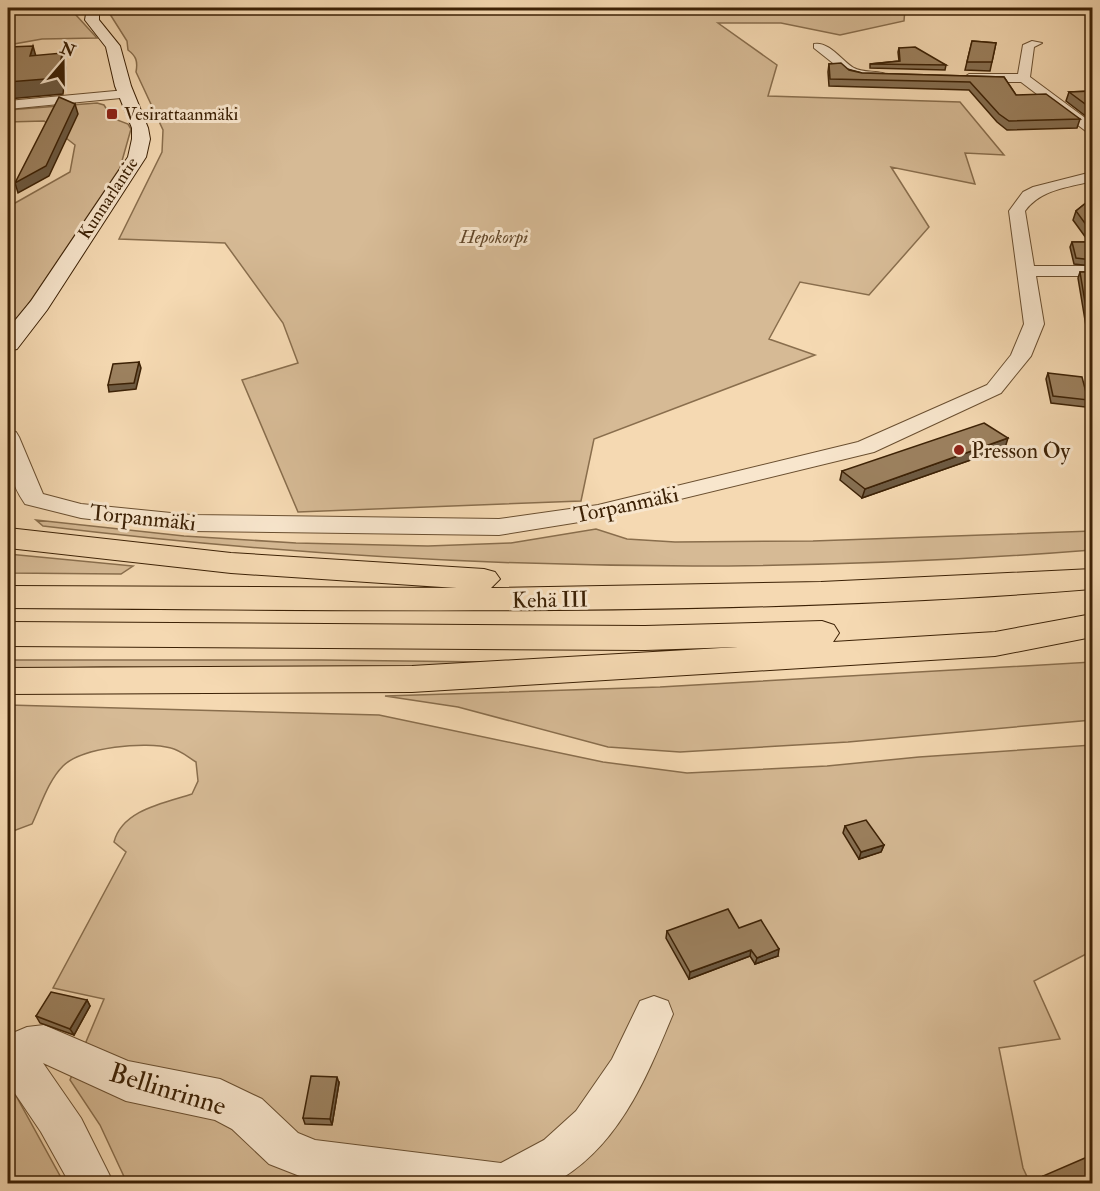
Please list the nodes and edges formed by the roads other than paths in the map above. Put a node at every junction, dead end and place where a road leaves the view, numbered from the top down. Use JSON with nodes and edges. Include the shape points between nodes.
{"nodes":[{"id":1,"x":93,"y":8,"type":"edge"},
{"id":2,"x":1036,"y":42,"type":"dead end"},
{"id":3,"x":818,"y":46,"type":"dead end"},
{"id":4,"x":900,"y":77,"type":"edge"},
{"id":5,"x":959,"y":78,"type":"edge"},
{"id":6,"x":1024,"y":78,"type":"junction"},
{"id":7,"x":126,"y":94,"type":"junction"},
{"id":8,"x":8,"y":105,"type":"edge"},
{"id":9,"x":1092,"y":129,"type":"edge"},
{"id":10,"x":1092,"y":177,"type":"edge"},
{"id":11,"x":1025,"y":271,"type":"junction"},
{"id":12,"x":1092,"y":271,"type":"edge"},
{"id":13,"x":8,"y":344,"type":"edge"},
{"id":14,"x":8,"y":437,"type":"edge"},
{"id":15,"x":8,"y":538,"type":"edge"},
{"id":16,"x":1092,"y":579,"type":"edge"},
{"id":17,"x":843,"y":593,"type":"junction"},
{"id":18,"x":8,"y":597,"type":"edge"},
{"id":19,"x":1092,"y":620,"type":"edge"},
{"id":20,"x":1092,"y":626,"type":"edge"},
{"id":21,"x":8,"y":634,"type":"edge"},
{"id":22,"x":8,"y":681,"type":"edge"},
{"id":23,"x":654,"y":1014,"type":"dead end"},
{"id":24,"x":9,"y":1055,"type":"edge"},
{"id":25,"x":92,"y":1184,"type":"edge"},
{"id":26,"x":499,"y":1184,"type":"edge"},
{"id":27,"x":505,"y":1184,"type":"edge"}],
"edges":[{"from":1,"to":7,"type":"main road","name":"Kunnarlantie","via":[[92,20],[116,53]]},
{"from":2,"to":6,"type":"street","via":[[1029,45]]},
{"from":3,"to":4,"type":"street","via":[[852,72]]},
{"from":5,"to":6,"type":"street"},
{"from":6,"to":9,"type":"street"},
{"from":7,"to":8,"type":"street"},
{"from":7,"to":13,"type":"main road","name":"Kunnarlantie","via":[[140,128],[137,157],[39,305]]},
{"from":10,"to":11,"type":"street","name":"Torpanmäki","via":[[1039,190],[1029,195],[1017,211]]},
{"from":11,"to":12,"type":"street"},
{"from":11,"to":14,"type":"street","name":"Torpanmäki","via":[[1034,324],[1021,356],[994,389],[866,447],[598,512],[499,527],[384,527],[191,523],[81,511],[34,499]]},
{"from":15,"to":17,"type":"highway","via":[[231,563],[490,579],[711,583]]},
{"from":16,"to":17,"type":"highway","name":"Kehä III"},
{"from":17,"to":18,"type":"highway","name":"Kehä III","via":[[486,600]]},
{"from":19,"to":21,"type":"highway","name":"Kehä III","via":[[897,632],[645,638]]},
{"from":20,"to":22,"type":"highway","via":[[995,644],[435,678]]},
{"from":23,"to":27,"type":"street","via":[[609,1107],[559,1155]]},
{"from":24,"to":25,"type":"street","via":[[35,1084],[79,1153]]},
{"from":24,"to":26,"type":"street","name":"Bellinrinne","via":[[27,1046],[44,1044],[126,1081],[220,1101],[247,1114],[284,1149],[315,1161]]}]}
